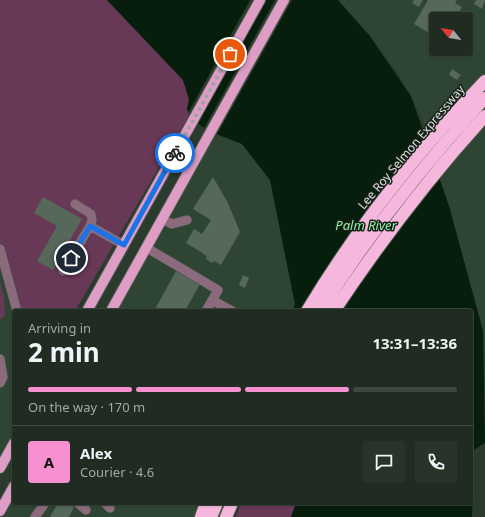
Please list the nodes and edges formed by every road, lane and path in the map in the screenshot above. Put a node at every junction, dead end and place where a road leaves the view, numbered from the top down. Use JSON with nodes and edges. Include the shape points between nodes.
{"nodes":[{"id":1,"x":260,"y":0,"type":"edge"},
{"id":2,"x":284,"y":0,"type":"edge"},
{"id":3,"x":485,"y":81,"type":"edge"},
{"id":4,"x":485,"y":98,"type":"edge"},
{"id":5,"x":485,"y":116,"type":"edge"},
{"id":6,"x":76,"y":204,"type":"dead end"},
{"id":7,"x":162,"y":219,"type":"junction"},
{"id":8,"x":187,"y":220,"type":"dead end"},
{"id":9,"x":90,"y":226,"type":"junction"},
{"id":10,"x":124,"y":245,"type":"junction"},
{"id":11,"x":147,"y":248,"type":"junction"},
{"id":12,"x":0,"y":249,"type":"edge"},
{"id":13,"x":63,"y":271,"type":"dead end"},
{"id":14,"x":212,"y":300,"type":"junction"},
{"id":15,"x":16,"y":309,"type":"edge"},
{"id":16,"x":88,"y":309,"type":"edge"},
{"id":17,"x":112,"y":309,"type":"edge"},
{"id":18,"x":207,"y":309,"type":"edge"},
{"id":19,"x":228,"y":309,"type":"edge"},
{"id":20,"x":308,"y":309,"type":"edge"},
{"id":21,"x":321,"y":309,"type":"edge"},
{"id":22,"x":335,"y":309,"type":"edge"},
{"id":23,"x":0,"y":359,"type":"edge"},
{"id":24,"x":0,"y":383,"type":"edge"},
{"id":25,"x":12,"y":447,"type":"edge"},
{"id":26,"x":0,"y":468,"type":"edge"},
{"id":27,"x":12,"y":490,"type":"edge"},
{"id":28,"x":44,"y":505,"type":"edge"},
{"id":29,"x":80,"y":505,"type":"edge"},
{"id":30,"x":205,"y":505,"type":"edge"},
{"id":31,"x":217,"y":505,"type":"edge"},
{"id":32,"x":231,"y":505,"type":"edge"},
{"id":33,"x":86,"y":510,"type":"dead end"},
{"id":34,"x":0,"y":511,"type":"edge"},
{"id":35,"x":36,"y":517,"type":"edge"},
{"id":36,"x":201,"y":517,"type":"edge"},
{"id":37,"x":211,"y":517,"type":"edge"},
{"id":38,"x":226,"y":517,"type":"edge"}],
"edges":[{"from":1,"to":10,"type":"main road"},
{"from":2,"to":7,"type":"main road"},
{"from":3,"to":20,"type":"highway","name":"Lee Roy Selmon Expressway","via":[[455,113],[374,211]]},
{"from":4,"to":21,"type":"highway","via":[[397,201]]},
{"from":5,"to":22,"type":"highway","via":[[415,198]]},
{"from":6,"to":9,"type":"street","via":[[91,214]]},
{"from":7,"to":8,"type":"street","via":[[172,224]]},
{"from":7,"to":11,"type":"main road"},
{"from":9,"to":10,"type":"street"},
{"from":9,"to":13,"type":"street"},
{"from":10,"to":16,"type":"main road"},
{"from":11,"to":14,"type":"street","via":[[218,290]]},
{"from":11,"to":17,"type":"main road"},
{"from":12,"to":15,"type":"street"},
{"from":14,"to":18,"type":"street"},
{"from":14,"to":19,"type":"street"},
{"from":23,"to":24,"type":"street","via":[[3,377]]},
{"from":25,"to":26,"type":"main road"},
{"from":27,"to":34,"type":"main road"},
{"from":28,"to":35,"type":"street"},
{"from":29,"to":33,"type":"street"},
{"from":30,"to":36,"type":"highway"},
{"from":31,"to":37,"type":"highway"},
{"from":32,"to":38,"type":"highway"}]}
